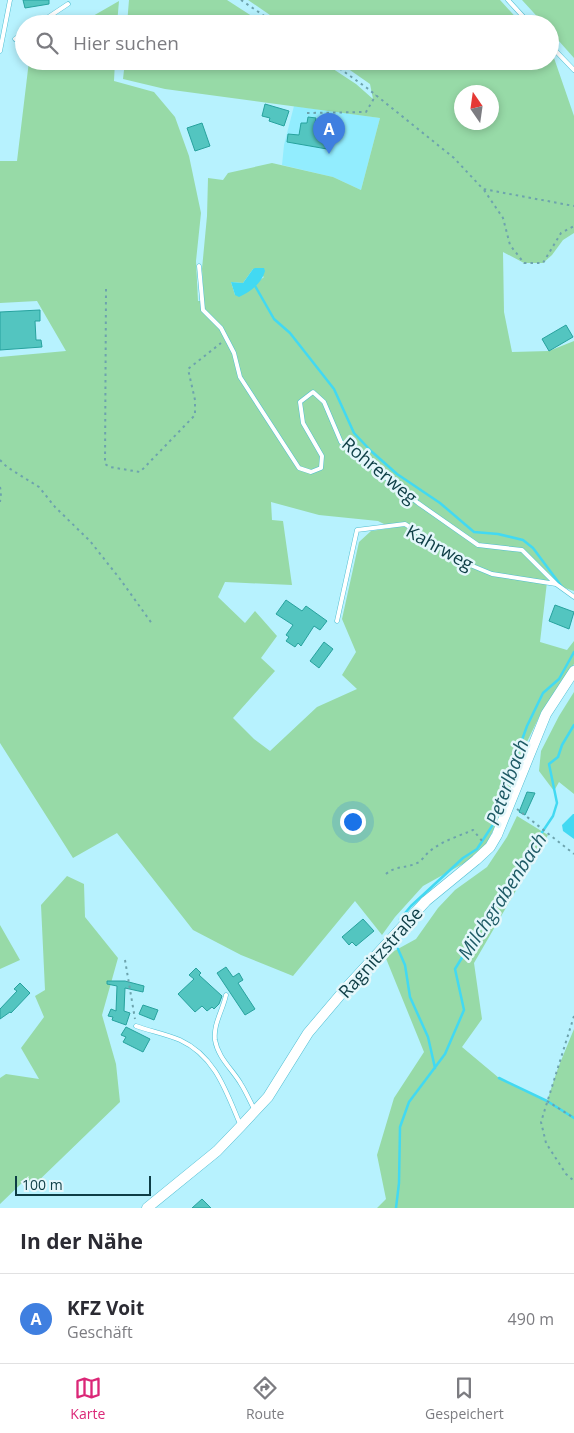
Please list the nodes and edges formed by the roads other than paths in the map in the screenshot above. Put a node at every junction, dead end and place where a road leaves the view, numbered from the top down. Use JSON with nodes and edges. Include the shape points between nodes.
{"nodes":[{"id":1,"x":10,"y":0,"type":"edge"},
{"id":2,"x":508,"y":0,"type":"edge"},
{"id":3,"x":68,"y":4,"type":"dead end"},
{"id":4,"x":52,"y":15,"type":"edge"},
{"id":5,"x":522,"y":15,"type":"edge"},
{"id":6,"x":0,"y":51,"type":"edge"},
{"id":7,"x":559,"y":54,"type":"edge"},
{"id":8,"x":574,"y":70,"type":"edge"},
{"id":9,"x":199,"y":266,"type":"dead end"},
{"id":10,"x":556,"y":584,"type":"junction"},
{"id":11,"x":574,"y":597,"type":"edge"},
{"id":12,"x":337,"y":621,"type":"dead end"},
{"id":13,"x":574,"y":671,"type":"edge"},
{"id":14,"x":226,"y":994,"type":"dead end"},
{"id":15,"x":136,"y":1026,"type":"road end"},
{"id":16,"x":254,"y":1111,"type":"junction"},
{"id":17,"x":241,"y":1126,"type":"junction"},
{"id":18,"x":147,"y":1208,"type":"edge"}],
"edges":[{"from":1,"to":6,"type":"lane"},
{"from":2,"to":5,"type":"lane"},
{"from":3,"to":4,"type":"lane"},
{"from":7,"to":8,"type":"lane"},
{"from":9,"to":10,"type":"lane","name":"Rohrerweg","via":[[202,310],[221,328],[234,353],[240,377],[299,468],[311,472],[321,468],[322,456],[303,423],[300,402],[313,392],[324,402],[341,442],[418,503],[478,545],[522,550]]},
{"from":10,"to":11,"type":"lane","name":"Rohrerweg"},
{"from":10,"to":12,"type":"lane","name":"Kahrweg","via":[[492,574],[463,562],[405,524],[356,530]]},
{"from":13,"to":16,"type":"main road","name":"Ragnitzstraße","via":[[546,714],[490,847],[426,901],[347,986],[308,1033],[268,1097]]},
{"from":14,"to":16,"type":"lane","via":[[217,1019],[215,1040],[220,1056],[241,1084]]},
{"from":15,"to":17,"type":"lane","via":[[181,1041],[200,1053],[215,1068]]},
{"from":16,"to":17,"type":"main road","name":"Ragnitzstraße"},
{"from":17,"to":18,"type":"main road","name":"Ragnitzstraße","via":[[217,1151]]}]}
